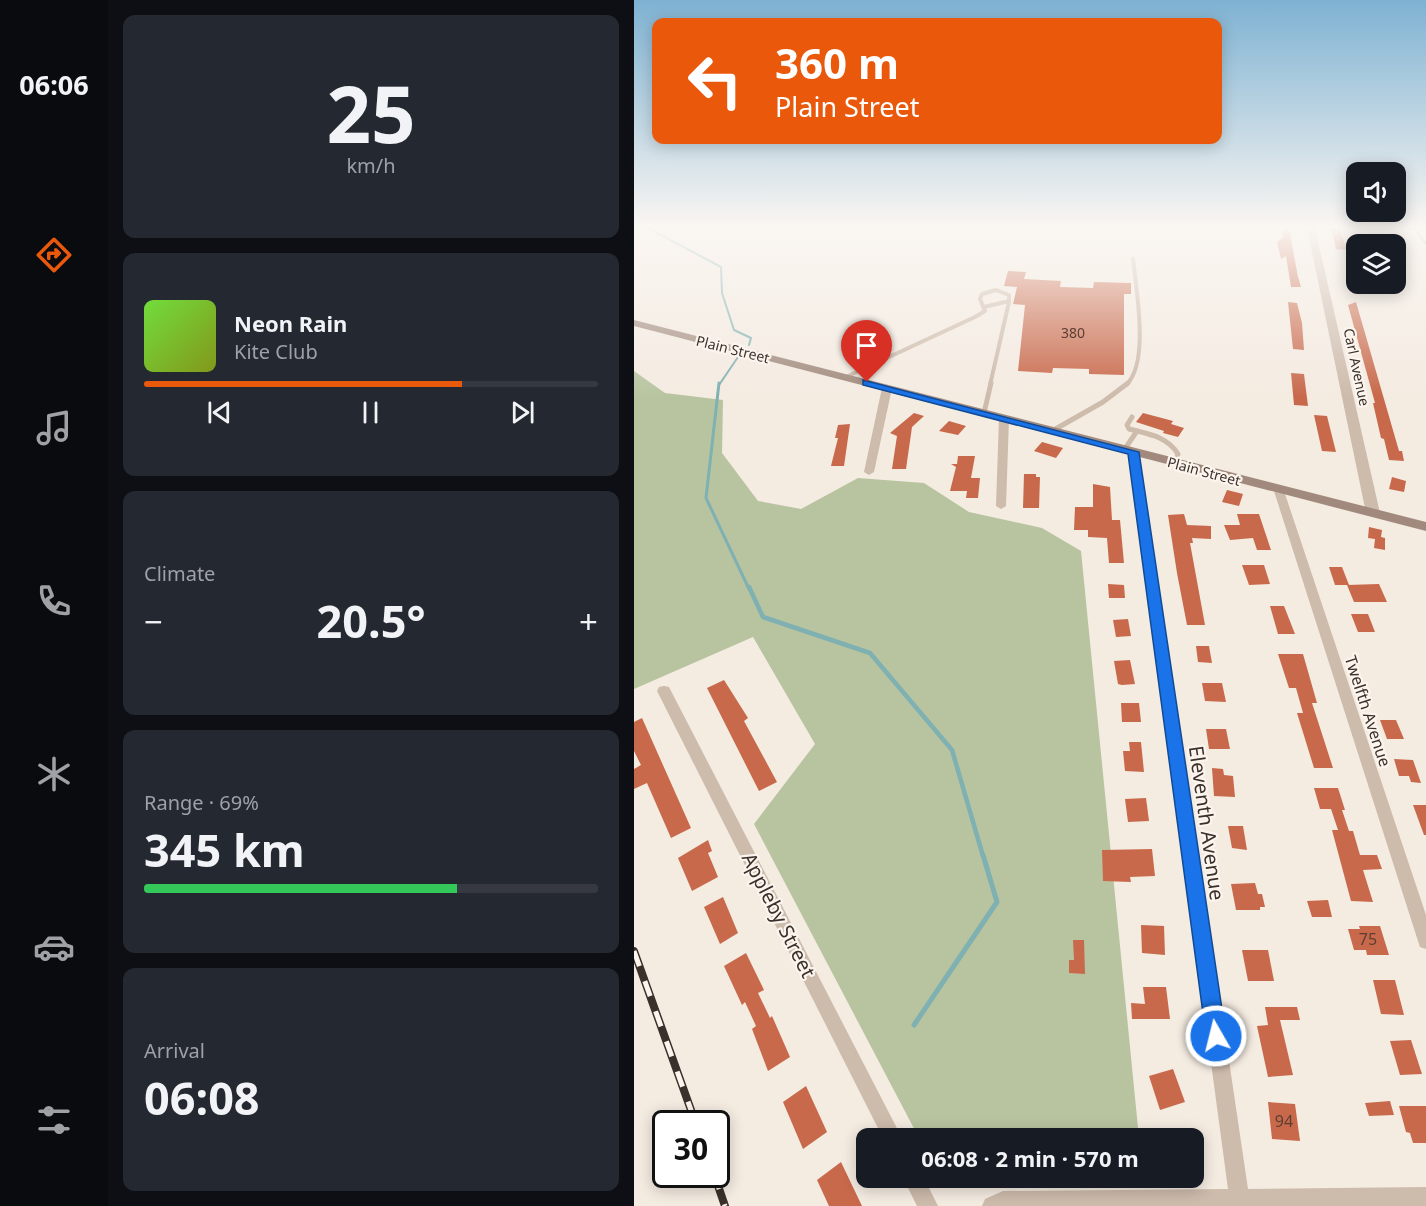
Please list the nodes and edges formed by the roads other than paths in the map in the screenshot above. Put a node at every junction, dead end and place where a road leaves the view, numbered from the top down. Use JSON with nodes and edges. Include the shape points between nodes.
{"nodes":[{"id":1,"x":1135,"y":284,"type":"edge"},
{"id":2,"x":1323,"y":284,"type":"edge"},
{"id":3,"x":1009,"y":301,"type":"junction"},
{"id":4,"x":984,"y":307,"type":"junction"},
{"id":5,"x":634,"y":323,"type":"edge"},
{"id":6,"x":846,"y":377,"type":"junction"},
{"id":7,"x":887,"y":388,"type":"junction"},
{"id":8,"x":984,"y":413,"type":"junction"},
{"id":9,"x":1132,"y":417,"type":"dead end"},
{"id":10,"x":1004,"y":418,"type":"junction"},
{"id":11,"x":1052,"y":431,"type":"junction"},
{"id":12,"x":1137,"y":431,"type":"junction"},
{"id":13,"x":1129,"y":451,"type":"junction"},
{"id":14,"x":1175,"y":464,"type":"junction"},
{"id":15,"x":869,"y":472,"type":"dead end"},
{"id":16,"x":1279,"y":491,"type":"junction"},
{"id":17,"x":1001,"y":506,"type":"dead end"},
{"id":18,"x":1374,"y":513,"type":"junction"},
{"id":19,"x":1426,"y":526,"type":"edge"},
{"id":20,"x":664,"y":691,"type":"dead end"},
{"id":21,"x":1426,"y":941,"type":"edge"},
{"id":22,"x":888,"y":1128,"type":"edge"},
{"id":23,"x":918,"y":1188,"type":"edge"},
{"id":24,"x":1426,"y":1197,"type":"edge"},
{"id":25,"x":1239,"y":1199,"type":"junction"},
{"id":26,"x":928,"y":1206,"type":"edge"},
{"id":27,"x":992,"y":1206,"type":"edge"}],
"edges":[{"from":1,"to":11,"type":"lane","via":[[1136,372],[1112,395]]},
{"from":2,"to":18,"type":"street","name":"Carl Avenue"},
{"from":3,"to":4,"type":"lane"},
{"from":3,"to":4,"type":"lane","via":[[1006,292],[989,291],[980,296]]},
{"from":3,"to":8,"type":"lane"},
{"from":4,"to":6,"type":"lane","via":[[984,312]]},
{"from":5,"to":6,"type":"main road","name":"Plain Street"},
{"from":6,"to":7,"type":"main road","name":"Plain Street"},
{"from":7,"to":8,"type":"main road","name":"Plain Street"},
{"from":7,"to":15,"type":"street"},
{"from":8,"to":10,"type":"main road","name":"Plain Street"},
{"from":9,"to":12,"type":"lane","via":[[1127,427]]},
{"from":10,"to":11,"type":"main road","name":"Plain Street"},
{"from":10,"to":17,"type":"street"},
{"from":11,"to":13,"type":"main road","name":"Plain Street"},
{"from":12,"to":13,"type":"lane"},
{"from":12,"to":14,"type":"lane","via":[[1173,445],[1178,454]]},
{"from":13,"to":14,"type":"main road","name":"Plain Street"},
{"from":13,"to":25,"type":"street","name":"Eleventh Avenue"},
{"from":14,"to":16,"type":"main road","name":"Plain Street"},
{"from":16,"to":18,"type":"main road","name":"Plain Street"},
{"from":16,"to":21,"type":"street","name":"Twelfth Avenue"},
{"from":18,"to":19,"type":"main road","name":"Plain Street"},
{"from":20,"to":22,"type":"street","name":"Appleby Street"},
{"from":23,"to":26,"type":"street"},
{"from":24,"to":25,"type":"street"},
{"from":25,"to":27,"type":"street","via":[[1003,1201]]}]}
